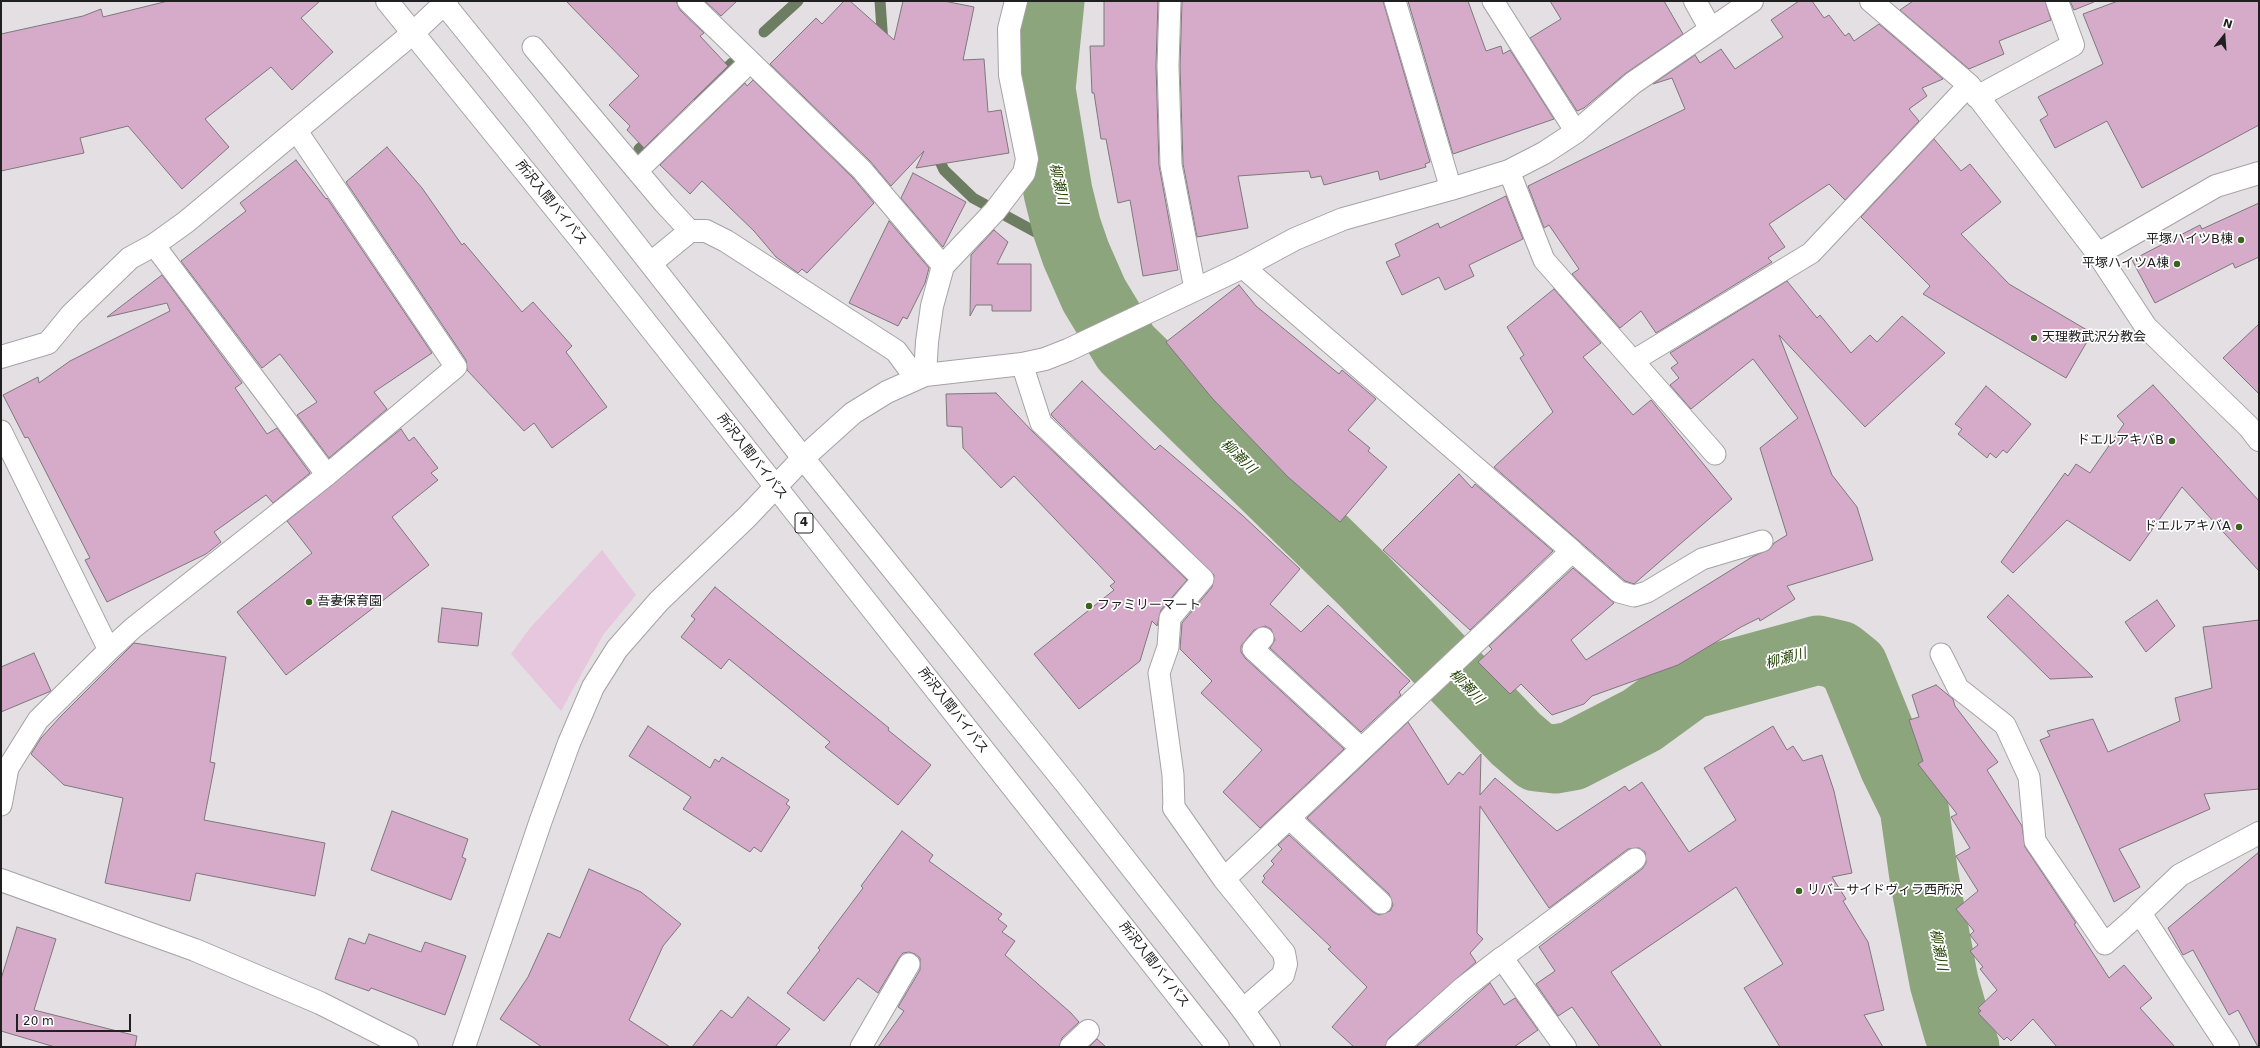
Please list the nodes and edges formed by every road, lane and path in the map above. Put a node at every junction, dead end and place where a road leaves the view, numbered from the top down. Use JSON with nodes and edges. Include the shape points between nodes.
{"nodes":[{"id":1,"x":387,"y":1,"type":"edge"},
{"id":2,"x":688,"y":1,"type":"edge"},
{"id":3,"x":1016,"y":1,"type":"edge"},
{"id":4,"x":1170,"y":1,"type":"edge"},
{"id":5,"x":1395,"y":1,"type":"edge"},
{"id":6,"x":1493,"y":1,"type":"edge"},
{"id":7,"x":1695,"y":1,"type":"edge"},
{"id":8,"x":1752,"y":1,"type":"edge"},
{"id":9,"x":1871,"y":1,"type":"edge"},
{"id":10,"x":2057,"y":1,"type":"edge"},
{"id":11,"x":445,"y":2,"type":"edge"},
{"id":12,"x":1710,"y":28,"type":"junction"},
{"id":13,"x":413,"y":33,"type":"junction"},
{"id":14,"x":533,"y":47,"type":"dead end"},
{"id":15,"x":750,"y":62,"type":"junction"},
{"id":16,"x":1973,"y":91,"type":"junction"},
{"id":17,"x":296,"y":130,"type":"junction"},
{"id":18,"x":1576,"y":132,"type":"junction"},
{"id":19,"x":637,"y":171,"type":"junction"},
{"id":20,"x":1509,"y":171,"type":"junction"},
{"id":21,"x":2259,"y":173,"type":"edge"},
{"id":22,"x":1451,"y":189,"type":"junction"},
{"id":23,"x":690,"y":231,"type":"junction"},
{"id":24,"x":154,"y":245,"type":"junction"},
{"id":25,"x":2098,"y":254,"type":"junction"},
{"id":26,"x":651,"y":263,"type":"junction"},
{"id":27,"x":943,"y":266,"type":"junction"},
{"id":28,"x":1243,"y":267,"type":"junction"},
{"id":29,"x":1195,"y":289,"type":"junction"},
{"id":30,"x":1,"y":357,"type":"edge"},
{"id":31,"x":1633,"y":361,"type":"junction"},
{"id":32,"x":1022,"y":364,"type":"junction"},
{"id":33,"x":921,"y":376,"type":"junction"},
{"id":34,"x":2256,"y":428,"type":"edge"},
{"id":35,"x":1,"y":431,"type":"edge"},
{"id":36,"x":1715,"y":454,"type":"dead end"},
{"id":37,"x":803,"y":458,"type":"junction"},
{"id":38,"x":327,"y":475,"type":"junction"},
{"id":39,"x":775,"y":486,"type":"junction"},
{"id":40,"x":1762,"y":541,"type":"dead end"},
{"id":41,"x":1572,"y":551,"type":"junction"},
{"id":42,"x":1263,"y":638,"type":"dead end"},
{"id":43,"x":109,"y":650,"type":"junction"},
{"id":44,"x":1941,"y":654,"type":"dead end"},
{"id":45,"x":1362,"y":749,"type":"junction"},
{"id":46,"x":1,"y":805,"type":"edge"},
{"id":47,"x":1174,"y":808,"type":"joint"},
{"id":48,"x":1289,"y":818,"type":"junction"},
{"id":49,"x":2259,"y":833,"type":"edge"},
{"id":50,"x":1636,"y":859,"type":"dead end"},
{"id":51,"x":1224,"y":879,"type":"junction"},
{"id":52,"x":1,"y":880,"type":"edge"},
{"id":53,"x":1381,"y":903,"type":"dead end"},
{"id":54,"x":2140,"y":913,"type":"junction"},
{"id":55,"x":1502,"y":958,"type":"junction"},
{"id":56,"x":909,"y":964,"type":"dead end"},
{"id":57,"x":1243,"y":1010,"type":"junction"},
{"id":58,"x":1088,"y":1031,"type":"dead end"},
{"id":59,"x":407,"y":1047,"type":"edge"},
{"id":60,"x":464,"y":1047,"type":"edge"},
{"id":61,"x":861,"y":1047,"type":"edge"},
{"id":62,"x":1071,"y":1047,"type":"edge"},
{"id":63,"x":1218,"y":1047,"type":"edge"},
{"id":64,"x":1270,"y":1047,"type":"edge"},
{"id":65,"x":1397,"y":1047,"type":"edge"},
{"id":66,"x":1565,"y":1047,"type":"edge"},
{"id":67,"x":2228,"y":1047,"type":"edge"}],
"edges":[{"from":1,"to":13,"type":"street","name":"所沢入間バイパス","number":"4"},
{"from":2,"to":15,"type":"lane"},
{"from":3,"to":27,"type":"street","via":[[1009,29],[1010,74],[1027,159],[1024,173],[995,211]]},
{"from":4,"to":29,"type":"lane","via":[[1168,66],[1171,165]]},
{"from":5,"to":22,"type":"lane"},
{"from":6,"to":18,"type":"lane"},
{"from":7,"to":12,"type":"street"},
{"from":8,"to":12,"type":"street"},
{"from":9,"to":16,"type":"street"},
{"from":10,"to":16,"type":"street","via":[[2073,45]]},
{"from":11,"to":13,"type":"street"},
{"from":11,"to":26,"type":"street"},
{"from":12,"to":18,"type":"street","via":[[1633,83]]},
{"from":13,"to":17,"type":"street"},
{"from":13,"to":39,"type":"street","name":"所沢入間バイパス","number":"4"},
{"from":14,"to":19,"type":"lane"},
{"from":15,"to":19,"type":"lane"},
{"from":15,"to":27,"type":"lane","via":[[862,170]]},
{"from":16,"to":25,"type":"street"},
{"from":16,"to":31,"type":"lane","via":[[1811,253]]},
{"from":17,"to":24,"type":"street","via":[[186,222]]},
{"from":17,"to":38,"type":"lane","via":[[456,367]]},
{"from":18,"to":20,"type":"street","via":[[1544,153]]},
{"from":19,"to":23,"type":"lane"},
{"from":20,"to":22,"type":"street"},
{"from":20,"to":31,"type":"lane","via":[[1544,260]]},
{"from":21,"to":25,"type":"street","via":[[2216,186]]},
{"from":22,"to":28,"type":"street","via":[[1343,219]]},
{"from":23,"to":26,"type":"street"},
{"from":23,"to":33,"type":"street","via":[[706,231],[726,241],[896,351]]},
{"from":24,"to":30,"type":"street","via":[[130,258],[71,315],[48,343]]},
{"from":24,"to":38,"type":"lane"},
{"from":25,"to":34,"type":"street","via":[[2146,327]]},
{"from":26,"to":37,"type":"street"},
{"from":27,"to":33,"type":"street","via":[[932,306]]},
{"from":28,"to":29,"type":"street"},
{"from":28,"to":41,"type":"street"},
{"from":29,"to":32,"type":"street","via":[[1068,350],[1046,359]]},
{"from":31,"to":36,"type":"lane"},
{"from":32,"to":33,"type":"street"},
{"from":32,"to":47,"type":"lane","via":[[1041,423],[1203,579],[1170,618],[1168,647],[1160,672],[1173,775]]},
{"from":33,"to":37,"type":"street","via":[[887,392],[853,413]]},
{"from":35,"to":43,"type":"lane"},
{"from":37,"to":39,"type":"street"},
{"from":37,"to":57,"type":"street","via":[[1067,785]]},
{"from":38,"to":43,"type":"lane"},
{"from":39,"to":60,"type":"street","via":[[747,517],[659,601],[617,649],[593,687],[541,820]]},
{"from":39,"to":63,"type":"street","name":"所沢入間バイパス","number":"4"},
{"from":40,"to":41,"type":"lane","via":[[1702,559],[1647,592],[1634,596],[1618,592]]},
{"from":41,"to":45,"type":"street"},
{"from":42,"to":45,"type":"lane","via":[[1253,649]]},
{"from":43,"to":46,"type":"lane","via":[[38,720],[8,768]]},
{"from":44,"to":54,"type":"lane","via":[[1958,688],[2005,725],[2029,777],[2035,841],[2105,944]]},
{"from":45,"to":48,"type":"street"},
{"from":47,"to":51,"type":"street"},
{"from":48,"to":51,"type":"street"},
{"from":48,"to":53,"type":"lane"},
{"from":49,"to":54,"type":"street","via":[[2180,875]]},
{"from":50,"to":55,"type":"lane"},
{"from":51,"to":57,"type":"street","via":[[1284,953],[1286,964],[1283,975]]},
{"from":52,"to":59,"type":"street","via":[[195,950],[320,1003]]},
{"from":54,"to":67,"type":"street"},
{"from":55,"to":65,"type":"street","via":[[1462,989]]},
{"from":55,"to":66,"type":"street"},
{"from":56,"to":61,"type":"lane"},
{"from":57,"to":64,"type":"street"},
{"from":58,"to":62,"type":"street"}]}
